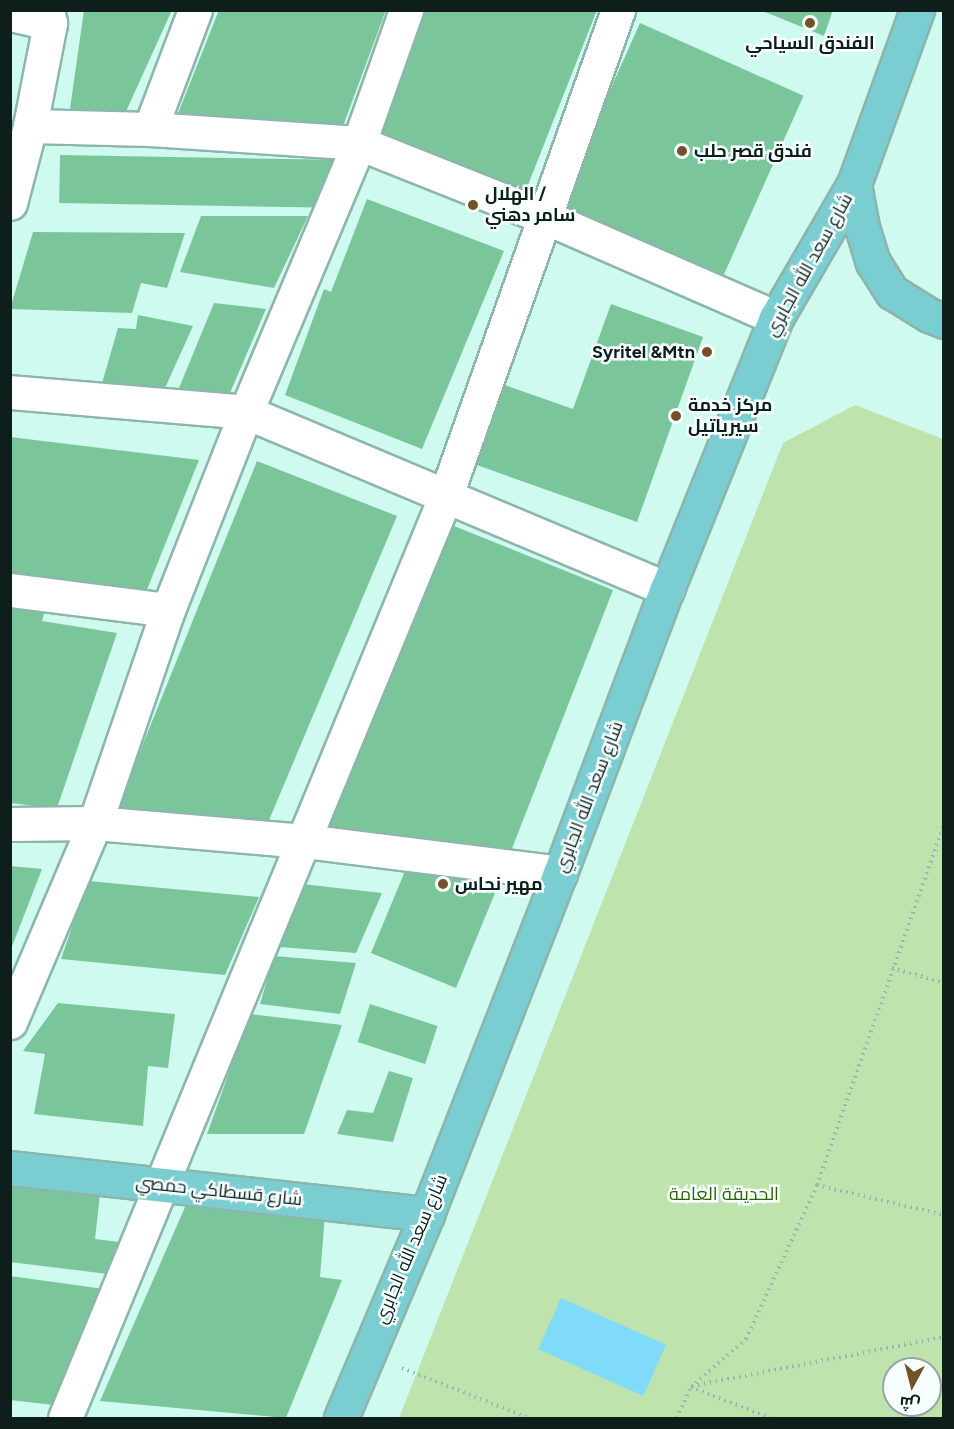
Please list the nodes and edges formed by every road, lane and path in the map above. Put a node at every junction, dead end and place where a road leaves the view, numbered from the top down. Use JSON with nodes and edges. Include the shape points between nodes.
{"nodes":[{"id":1,"x":195,"y":10,"type":"edge"},
{"id":2,"x":406,"y":10,"type":"edge"},
{"id":3,"x":618,"y":10,"type":"edge"},
{"id":4,"x":917,"y":10,"type":"edge"},
{"id":5,"x":10,"y":14,"type":"edge"},
{"id":6,"x":49,"y":17,"type":"edge"},
{"id":7,"x":30,"y":126,"type":"junction"},
{"id":8,"x":150,"y":129,"type":"junction"},
{"id":9,"x":358,"y":143,"type":"junction"},
{"id":10,"x":854,"y":184,"type":"junction"},
{"id":11,"x":10,"y":203,"type":"edge"},
{"id":12,"x":545,"y":217,"type":"junction"},
{"id":13,"x":776,"y":318,"type":"junction"},
{"id":14,"x":944,"y":321,"type":"edge"},
{"id":15,"x":10,"y":392,"type":"edge"},
{"id":16,"x":246,"y":412,"type":"junction"},
{"id":17,"x":446,"y":495,"type":"junction"},
{"id":18,"x":666,"y":589,"type":"junction"},
{"id":19,"x":10,"y":590,"type":"edge"},
{"id":20,"x":168,"y":610,"type":"junction"},
{"id":21,"x":95,"y":823,"type":"junction"},
{"id":22,"x":10,"y":824,"type":"edge"},
{"id":23,"x":944,"y":825,"type":"edge"},
{"id":24,"x":304,"y":841,"type":"junction"},
{"id":25,"x":560,"y":873,"type":"junction"},
{"id":26,"x":892,"y":968,"type":"junction"},
{"id":27,"x":944,"y":983,"type":"edge"},
{"id":28,"x":10,"y":1022,"type":"edge"},
{"id":29,"x":10,"y":1168,"type":"edge"},
{"id":30,"x":161,"y":1185,"type":"junction"},
{"id":31,"x":817,"y":1185,"type":"junction"},
{"id":32,"x":427,"y":1214,"type":"junction"},
{"id":33,"x":944,"y":1215,"type":"edge"},
{"id":34,"x":944,"y":1337,"type":"edge"},
{"id":35,"x":367,"y":1354,"type":"junction"},
{"id":36,"x":691,"y":1387,"type":"junction"},
{"id":37,"x":65,"y":1419,"type":"edge"},
{"id":38,"x":341,"y":1419,"type":"edge"},
{"id":39,"x":529,"y":1419,"type":"edge"},
{"id":40,"x":677,"y":1419,"type":"edge"},
{"id":41,"x":770,"y":1419,"type":"edge"}],
"edges":[{"from":1,"to":8,"type":"street"},
{"from":2,"to":9,"type":"street"},
{"from":3,"to":12,"type":"street"},
{"from":4,"to":10,"type":"main road","name":"شارع سعد الله الجابري"},
{"from":5,"to":6,"type":"street"},
{"from":6,"to":7,"type":"street"},
{"from":7,"to":8,"type":"street"},
{"from":7,"to":11,"type":"street"},
{"from":8,"to":9,"type":"street"},
{"from":9,"to":12,"type":"street"},
{"from":9,"to":16,"type":"street"},
{"from":10,"to":13,"type":"main road","name":"شارع سعد الله الجابري"},
{"from":10,"to":14,"type":"main road","via":[[873,262],[892,292]]},
{"from":12,"to":13,"type":"street"},
{"from":12,"to":17,"type":"street"},
{"from":13,"to":18,"type":"main road","name":"شارع سعد الله الجابري"},
{"from":15,"to":16,"type":"street"},
{"from":16,"to":17,"type":"street"},
{"from":16,"to":20,"type":"street"},
{"from":17,"to":18,"type":"street"},
{"from":17,"to":24,"type":"street"},
{"from":18,"to":25,"type":"main road","name":"شارع سعد الله الجابري"},
{"from":19,"to":20,"type":"street"},
{"from":20,"to":21,"type":"street"},
{"from":21,"to":22,"type":"street"},
{"from":21,"to":24,"type":"street"},
{"from":21,"to":28,"type":"street"},
{"from":23,"to":26,"type":"path"},
{"from":24,"to":25,"type":"street"},
{"from":24,"to":30,"type":"street"},
{"from":25,"to":32,"type":"main road","name":"شارع سعد الله الجابري"},
{"from":26,"to":27,"type":"path"},
{"from":26,"to":31,"type":"path"},
{"from":29,"to":30,"type":"main road","name":"شارع قسطاكي حمصي"},
{"from":30,"to":32,"type":"main road","name":"شارع قسطاكي حمصي"},
{"from":30,"to":37,"type":"street"},
{"from":31,"to":33,"type":"path"},
{"from":31,"to":36,"type":"path","via":[[746,1339]]},
{"from":32,"to":35,"type":"main road","name":"شارع سعد الله الجابري"},
{"from":34,"to":36,"type":"path"},
{"from":35,"to":38,"type":"main road","name":"شارع سعد الله الجابري"},
{"from":35,"to":39,"type":"path"},
{"from":36,"to":40,"type":"path"},
{"from":36,"to":41,"type":"path"}]}
